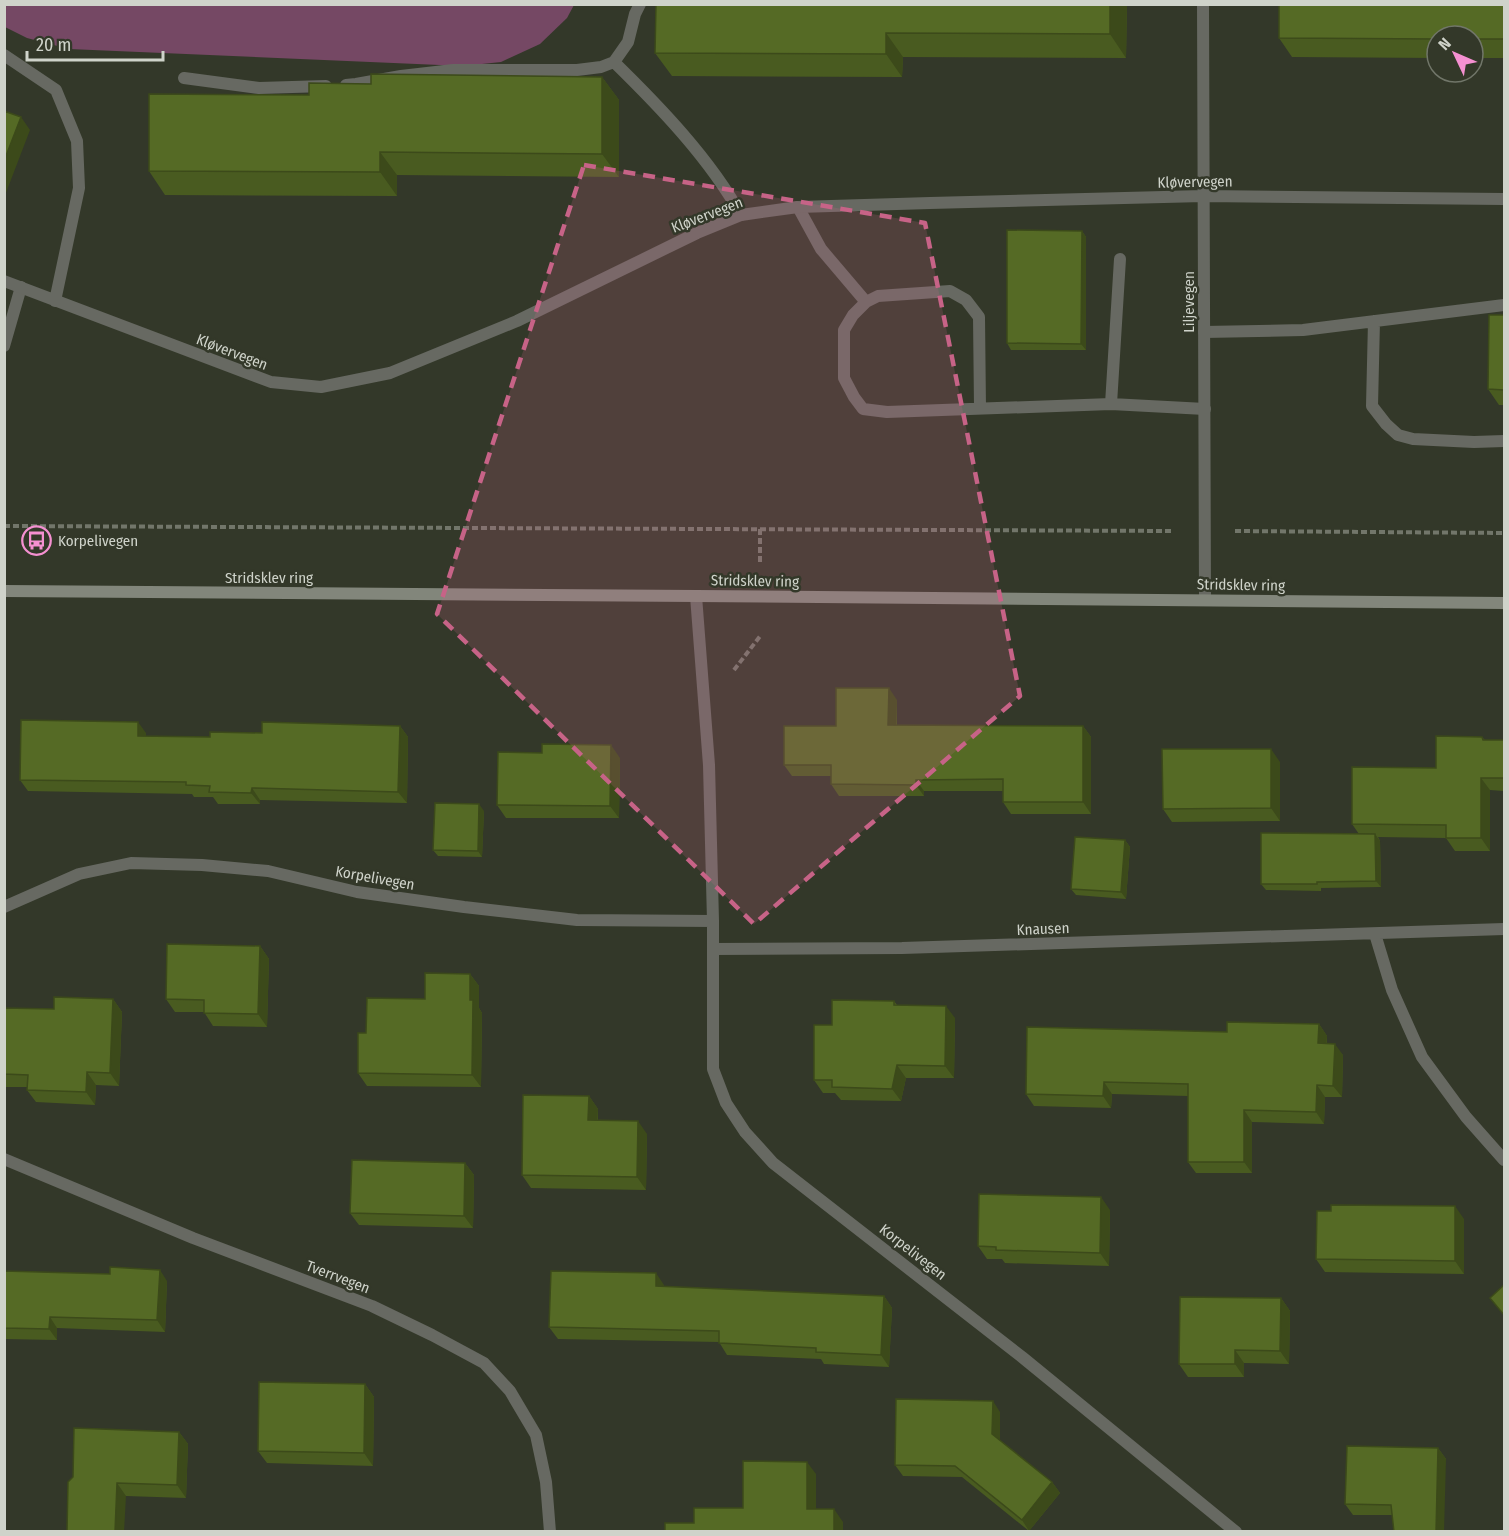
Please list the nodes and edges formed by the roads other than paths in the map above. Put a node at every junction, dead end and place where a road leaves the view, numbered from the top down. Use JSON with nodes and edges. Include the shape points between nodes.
{"nodes":[{"id":1,"x":639,"y":4,"type":"edge"},
{"id":2,"x":1203,"y":4,"type":"edge"},
{"id":3,"x":4,"y":55,"type":"edge"},
{"id":4,"x":615,"y":62,"type":"junction"},
{"id":5,"x":184,"y":78,"type":"dead end"},
{"id":6,"x":1203,"y":196,"type":"junction"},
{"id":7,"x":1504,"y":199,"type":"edge"},
{"id":8,"x":798,"y":207,"type":"junction"},
{"id":9,"x":741,"y":215,"type":"junction"},
{"id":10,"x":1119,"y":259,"type":"dead end"},
{"id":11,"x":4,"y":281,"type":"edge"},
{"id":12,"x":21,"y":287,"type":"junction"},
{"id":13,"x":55,"y":301,"type":"junction"},
{"id":14,"x":866,"y":302,"type":"junction"},
{"id":15,"x":1504,"y":305,"type":"edge"},
{"id":16,"x":1374,"y":321,"type":"junction"},
{"id":17,"x":1204,"y":332,"type":"junction"},
{"id":18,"x":4,"y":346,"type":"edge"},
{"id":19,"x":1111,"y":404,"type":"junction"},
{"id":20,"x":980,"y":408,"type":"junction"},
{"id":21,"x":1204,"y":409,"type":"junction"},
{"id":22,"x":1504,"y":441,"type":"edge"},
{"id":23,"x":4,"y":591,"type":"edge"},
{"id":24,"x":696,"y":596,"type":"junction"},
{"id":25,"x":1205,"y":600,"type":"junction"},
{"id":26,"x":1504,"y":603,"type":"edge"},
{"id":27,"x":4,"y":907,"type":"edge"},
{"id":28,"x":713,"y":921,"type":"junction"},
{"id":29,"x":1504,"y":929,"type":"edge"},
{"id":30,"x":1375,"y":934,"type":"junction"},
{"id":31,"x":713,"y":949,"type":"junction"},
{"id":32,"x":4,"y":1159,"type":"edge"},
{"id":33,"x":1504,"y":1160,"type":"edge"},
{"id":34,"x":550,"y":1532,"type":"edge"},
{"id":35,"x":1236,"y":1532,"type":"edge"}],
"edges":[{"from":1,"to":4,"type":"street","via":[[628,42]]},
{"from":2,"to":6,"type":"street","name":"Liljevegen"},
{"from":3,"to":13,"type":"street","via":[[56,90],[77,141],[79,188]]},
{"from":4,"to":5,"type":"street","via":[[577,70],[453,70],[356,84],[291,87],[259,88]]},
{"from":4,"to":9,"type":"street","via":[[701,158]]},
{"from":6,"to":7,"type":"street","name":"Kløvervegen"},
{"from":6,"to":8,"type":"street","name":"Kløvervegen"},
{"from":6,"to":17,"type":"street","name":"Liljevegen"},
{"from":8,"to":9,"type":"street","name":"Kløvervegen"},
{"from":8,"to":14,"type":"street","via":[[821,249]]},
{"from":9,"to":13,"type":"street","name":"Kløvervegen","via":[[517,321],[401,369],[321,387],[271,382]]},
{"from":10,"to":19,"type":"street"},
{"from":11,"to":12,"type":"street","name":"Kløvervegen"},
{"from":12,"to":13,"type":"street","name":"Kløvervegen"},
{"from":12,"to":18,"type":"street"},
{"from":14,"to":20,"type":"street","via":[[878,296],[950,291],[966,300],[979,317]]},
{"from":14,"to":20,"type":"street","via":[[844,330],[844,378],[863,410]]},
{"from":15,"to":16,"type":"street"},
{"from":16,"to":17,"type":"street","via":[[1303,330]]},
{"from":16,"to":22,"type":"street","via":[[1372,406],[1386,424],[1398,435],[1413,439]]},
{"from":17,"to":21,"type":"street","name":"Liljevegen"},
{"from":19,"to":20,"type":"street"},
{"from":19,"to":21,"type":"street"},
{"from":21,"to":25,"type":"street","name":"Liljevegen"},
{"from":23,"to":24,"type":"street","name":"Stridsklev ring"},
{"from":24,"to":25,"type":"street","name":"Stridsklev ring"},
{"from":24,"to":28,"type":"street","name":"Korpelivegen","via":[[709,765]]},
{"from":25,"to":26,"type":"street","name":"Stridsklev ring"},
{"from":27,"to":28,"type":"street","name":"Korpelivegen","via":[[79,874],[131,863],[268,872],[357,892],[577,920]]},
{"from":28,"to":31,"type":"street","name":"Korpelivegen"},
{"from":29,"to":30,"type":"street","name":"Knausen"},
{"from":30,"to":31,"type":"street","name":"Knausen","via":[[902,948]]},
{"from":30,"to":33,"type":"street","via":[[1392,990],[1422,1057]]},
{"from":31,"to":35,"type":"street","name":"Korpelivegen","via":[[712,1069],[726,1103],[745,1132],[773,1163],[1022,1357]]},
{"from":32,"to":34,"type":"street","name":"Tverrvegen","via":[[194,1239],[372,1306],[484,1363],[510,1391],[536,1435],[546,1482]]}]}
